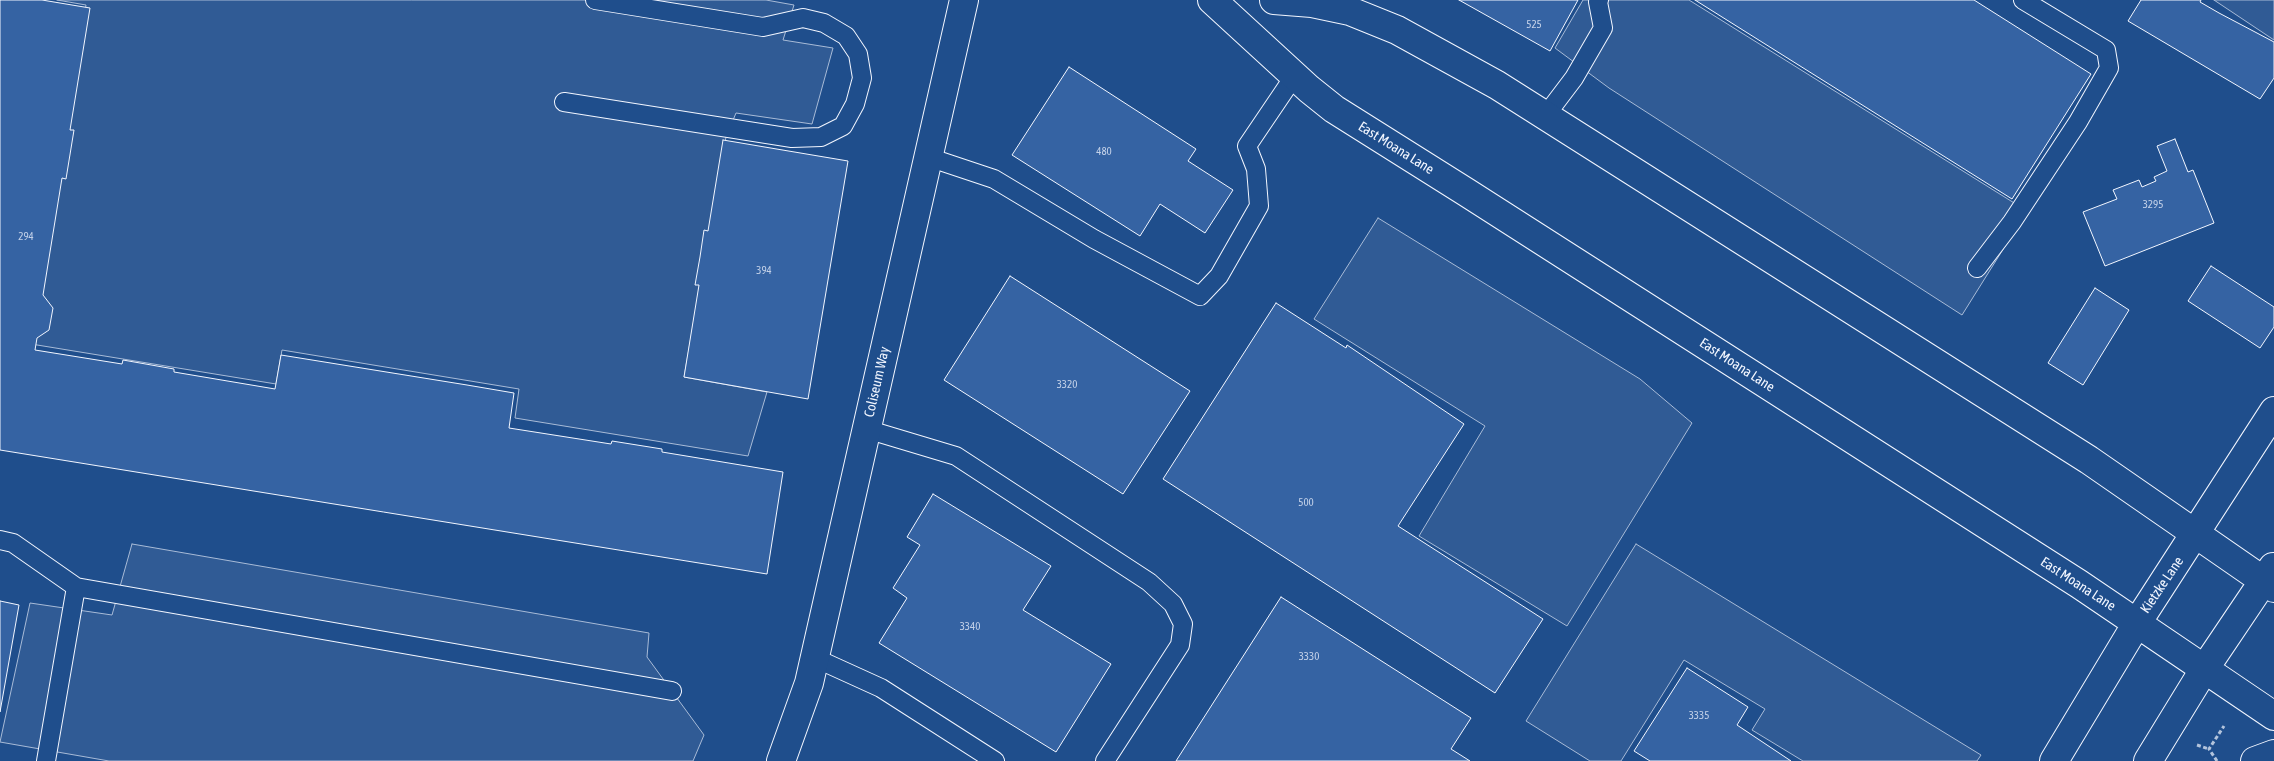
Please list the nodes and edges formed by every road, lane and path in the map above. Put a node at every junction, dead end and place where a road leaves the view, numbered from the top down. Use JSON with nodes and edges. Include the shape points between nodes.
{"nodes":[{"id":1,"x":595,"y":0,"type":"edge"},
{"id":2,"x":964,"y":0,"type":"edge"},
{"id":3,"x":1212,"y":0,"type":"edge"},
{"id":4,"x":1274,"y":0,"type":"edge"},
{"id":5,"x":1599,"y":0,"type":"edge"},
{"id":6,"x":2023,"y":0,"type":"edge"},
{"id":7,"x":1352,"y":5,"type":"edge"},
{"id":8,"x":1295,"y":75,"type":"junction"},
{"id":9,"x":564,"y":102,"type":"dead end"},
{"id":10,"x":1546,"y":115,"type":"junction"},
{"id":11,"x":928,"y":157,"type":"junction"},
{"id":12,"x":1977,"y":268,"type":"dead end"},
{"id":13,"x":2274,"y":411,"type":"edge"},
{"id":14,"x":866,"y":429,"type":"junction"},
{"id":15,"x":2196,"y":534,"type":"junction"},
{"id":16,"x":0,"y":540,"type":"edge"},
{"id":17,"x":2271,"y":578,"type":"edge"},
{"id":18,"x":76,"y":587,"type":"junction"},
{"id":19,"x":2137,"y":622,"type":"junction"},
{"id":20,"x":815,"y":658,"type":"junction"},
{"id":21,"x":2205,"y":668,"type":"junction"},
{"id":22,"x":672,"y":691,"type":"dead end"},
{"id":23,"x":2274,"y":716,"type":"edge"},
{"id":24,"x":2224,"y":726,"type":"dead end"},
{"id":25,"x":2192,"y":744,"type":"dead end"},
{"id":26,"x":2209,"y":749,"type":"junction"},
{"id":27,"x":2274,"y":754,"type":"edge"},
{"id":28,"x":46,"y":761,"type":"edge"},
{"id":29,"x":781,"y":761,"type":"edge"},
{"id":30,"x":995,"y":761,"type":"edge"},
{"id":31,"x":1105,"y":761,"type":"edge"},
{"id":32,"x":2054,"y":761,"type":"edge"},
{"id":33,"x":2148,"y":761,"type":"edge"},
{"id":34,"x":2217,"y":761,"type":"edge"},
{"id":35,"x":2255,"y":761,"type":"edge"}],
"edges":[{"from":1,"to":9,"type":"lane","via":[[763,27],[803,18],[824,22],[846,36],[858,54],[862,78],[855,104],[843,126],[821,137],[792,138]]},
{"from":2,"to":11,"type":"main road","name":"Coliseum Way"},
{"from":3,"to":8,"type":"main road","name":"East Moana Lane"},
{"from":4,"to":7,"type":"main road"},
{"from":5,"to":10,"type":"lane","via":[[1603,28],[1574,78]]},
{"from":6,"to":12,"type":"lane","via":[[2106,50],[2110,68],[2012,222]]},
{"from":7,"to":10,"type":"main road"},
{"from":8,"to":11,"type":"lane","via":[[1248,146],[1256,169],[1259,206],[1219,276],[1200,296],[1094,239],[994,179]]},
{"from":8,"to":19,"type":"main road","name":"East Moana Lane","via":[[1334,109],[1360,126]]},
{"from":10,"to":15,"type":"main road","via":[[2089,460]]},
{"from":11,"to":14,"type":"main road","name":"Coliseum Way"},
{"from":13,"to":15,"type":"main road","name":"Kietzke Lane"},
{"from":14,"to":20,"type":"main road","name":"Coliseum Way"},
{"from":14,"to":31,"type":"lane","via":[[956,456],[1149,582],[1173,604],[1183,624],[1180,645]]},
{"from":15,"to":17,"type":"main road"},
{"from":15,"to":19,"type":"main road","name":"Kietzke Lane"},
{"from":16,"to":18,"type":"lane","via":[[13,543]]},
{"from":17,"to":21,"type":"main road"},
{"from":18,"to":22,"type":"lane"},
{"from":18,"to":28,"type":"lane"},
{"from":19,"to":21,"type":"main road","name":"East Moana Lane"},
{"from":19,"to":32,"type":"main road","name":"Kietzke Lane"},
{"from":20,"to":29,"type":"main road","name":"Coliseum Way"},
{"from":20,"to":30,"type":"lane","via":[[881,688]]},
{"from":21,"to":23,"type":"main road","name":"East Moana Lane"},
{"from":21,"to":33,"type":"main road"},
{"from":24,"to":26,"type":"path"},
{"from":25,"to":26,"type":"path"},
{"from":26,"to":34,"type":"path"},
{"from":27,"to":35,"type":"main road"}]}
